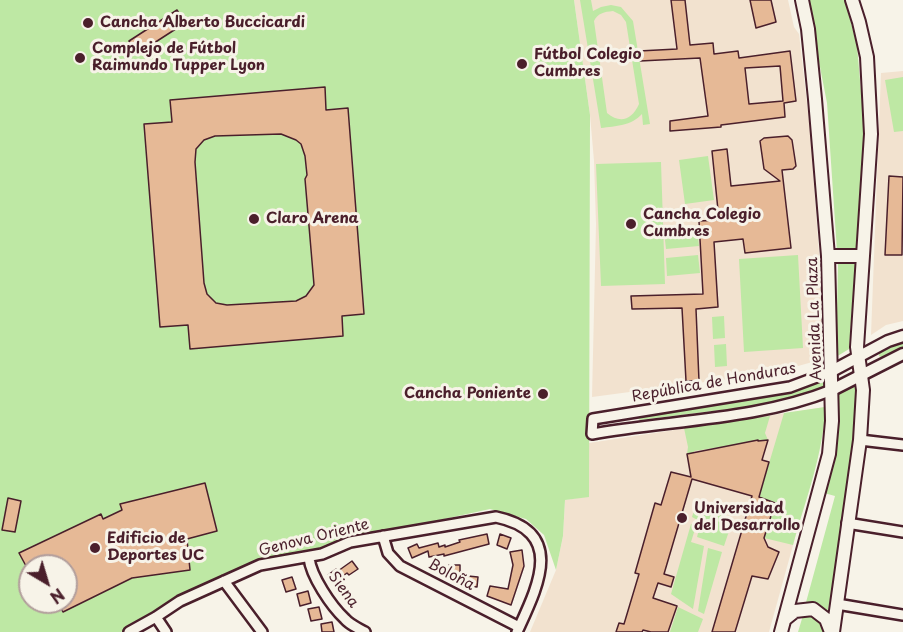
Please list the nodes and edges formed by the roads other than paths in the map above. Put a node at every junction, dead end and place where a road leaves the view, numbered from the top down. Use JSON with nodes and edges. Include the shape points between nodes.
{"nodes":[{"id":1,"x":802,"y":0,"type":"edge"},
{"id":2,"x":852,"y":0,"type":"edge"},
{"id":3,"x":828,"y":256,"type":"junction"},
{"id":4,"x":862,"y":256,"type":"junction"},
{"id":5,"x":903,"y":336,"type":"edge"},
{"id":6,"x":903,"y":354,"type":"edge"},
{"id":7,"x":858,"y":357,"type":"junction"},
{"id":8,"x":830,"y":372,"type":"junction"},
{"id":9,"x":861,"y":375,"type":"junction"},
{"id":10,"x":832,"y":390,"type":"junction"},
{"id":11,"x":633,"y":413,"type":"junction"},
{"id":12,"x":629,"y":428,"type":"junction"},
{"id":13,"x":860,"y":440,"type":"junction"},
{"id":14,"x":903,"y":445,"type":"edge"},
{"id":15,"x":848,"y":523,"type":"junction"},
{"id":16,"x":903,"y":532,"type":"edge"},
{"id":17,"x":383,"y":536,"type":"junction"},
{"id":18,"x":309,"y":558,"type":"junction"},
{"id":19,"x":224,"y":581,"type":"junction"},
{"id":20,"x":837,"y":604,"type":"junction"},
{"id":21,"x":903,"y":615,"type":"edge"},
{"id":22,"x":156,"y":618,"type":"junction"},
{"id":23,"x":783,"y":626,"type":"edge"},
{"id":24,"x":518,"y":630,"type":"edge"},
{"id":25,"x":129,"y":632,"type":"edge"},
{"id":26,"x":166,"y":632,"type":"edge"},
{"id":27,"x":262,"y":632,"type":"edge"},
{"id":28,"x":365,"y":632,"type":"edge"},
{"id":29,"x":832,"y":632,"type":"edge"}],
"edges":[{"from":1,"to":3,"type":"main road","name":"Avenida La Plaza"},
{"from":2,"to":4,"type":"main road","via":[[864,39],[869,76],[871,134]]},
{"from":3,"to":4,"type":"main road"},
{"from":3,"to":8,"type":"main road","name":"Avenida La Plaza"},
{"from":4,"to":7,"type":"main road"},
{"from":5,"to":7,"type":"street","name":"República de Honduras"},
{"from":6,"to":9,"type":"street","name":"República de Honduras"},
{"from":7,"to":8,"type":"street","name":"República de Honduras"},
{"from":7,"to":9,"type":"main road"},
{"from":8,"to":10,"type":"main road","name":"Avenida La Plaza"},
{"from":8,"to":11,"type":"street","name":"República de Honduras","via":[[790,387]]},
{"from":9,"to":10,"type":"street","name":"República de Honduras"},
{"from":9,"to":13,"type":"main road"},
{"from":10,"to":12,"type":"street","name":"República de Honduras","via":[[775,408]]},
{"from":10,"to":23,"type":"main road","name":"Avenida La Plaza","via":[[829,454]]},
{"from":11,"to":12,"type":"street"},
{"from":11,"to":12,"type":"street","name":"República de Honduras","via":[[593,419],[592,434]]},
{"from":13,"to":14,"type":"street"},
{"from":13,"to":15,"type":"main road"},
{"from":15,"to":16,"type":"street"},
{"from":15,"to":20,"type":"main road"},
{"from":17,"to":18,"type":"street","name":"Genova Oriente","via":[[350,542]]},
{"from":17,"to":24,"type":"street","name":"Boloña","via":[[388,553],[400,566]]},
{"from":17,"to":24,"type":"street","name":"Genova Oriente","via":[[489,517],[519,525],[535,540],[542,563],[538,584]]},
{"from":18,"to":19,"type":"street","name":"Genova Oriente","via":[[260,566]]},
{"from":18,"to":28,"type":"street","name":"Siena","via":[[311,571],[340,613]]},
{"from":19,"to":22,"type":"street","name":"Genova Oriente","via":[[180,601]]},
{"from":19,"to":27,"type":"street"},
{"from":20,"to":21,"type":"street"},
{"from":20,"to":29,"type":"main road"},
{"from":22,"to":25,"type":"street","name":"Genova Oriente"},
{"from":22,"to":26,"type":"street"},
{"from":23,"to":29,"type":"main road","via":[[795,611],[813,609],[826,619]]}]}
